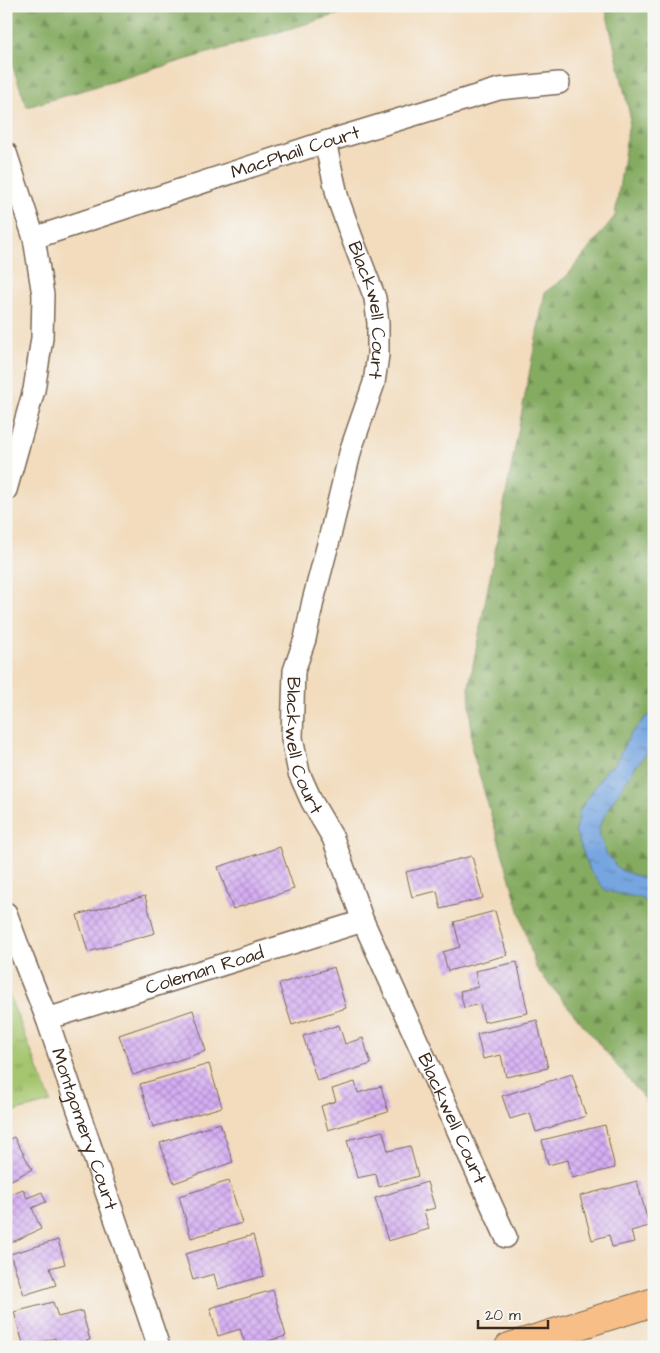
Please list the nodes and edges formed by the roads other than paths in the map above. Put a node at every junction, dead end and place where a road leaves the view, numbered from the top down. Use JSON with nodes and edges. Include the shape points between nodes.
{"nodes":[{"id":1,"x":560,"y":83,"type":"dead end"},
{"id":2,"x":325,"y":142,"type":"junction"},
{"id":3,"x":6,"y":153,"type":"edge"},
{"id":4,"x":34,"y":238,"type":"junction"},
{"id":5,"x":7,"y":487,"type":"edge"},
{"id":6,"x":6,"y":913,"type":"edge"},
{"id":7,"x":363,"y":921,"type":"junction"},
{"id":8,"x":47,"y":1019,"type":"junction"},
{"id":9,"x":506,"y":1237,"type":"dead end"},
{"id":10,"x":654,"y":1302,"type":"edge"},
{"id":11,"x":159,"y":1347,"type":"edge"},
{"id":12,"x":509,"y":1347,"type":"edge"}],
"edges":[{"from":1,"to":2,"type":"street","name":"MacPhail Court","via":[[499,89]]},
{"from":2,"to":4,"type":"street","name":"MacPhail Court"},
{"from":2,"to":7,"type":"street","name":"Blackwell Court","via":[[338,199],[375,298],[378,355],[374,383],[351,450],[305,639],[294,671],[292,738],[299,773],[333,838]]},
{"from":3,"to":4,"type":"street"},
{"from":4,"to":5,"type":"street","via":[[43,295],[42,338],[34,390]]},
{"from":6,"to":8,"type":"street","name":"Montgomery Court"},
{"from":7,"to":8,"type":"street","name":"Coleman Road"},
{"from":7,"to":9,"type":"street","name":"Blackwell Court"},
{"from":8,"to":11,"type":"street","name":"Montgomery Court"},
{"from":10,"to":12,"type":"main road"}]}
